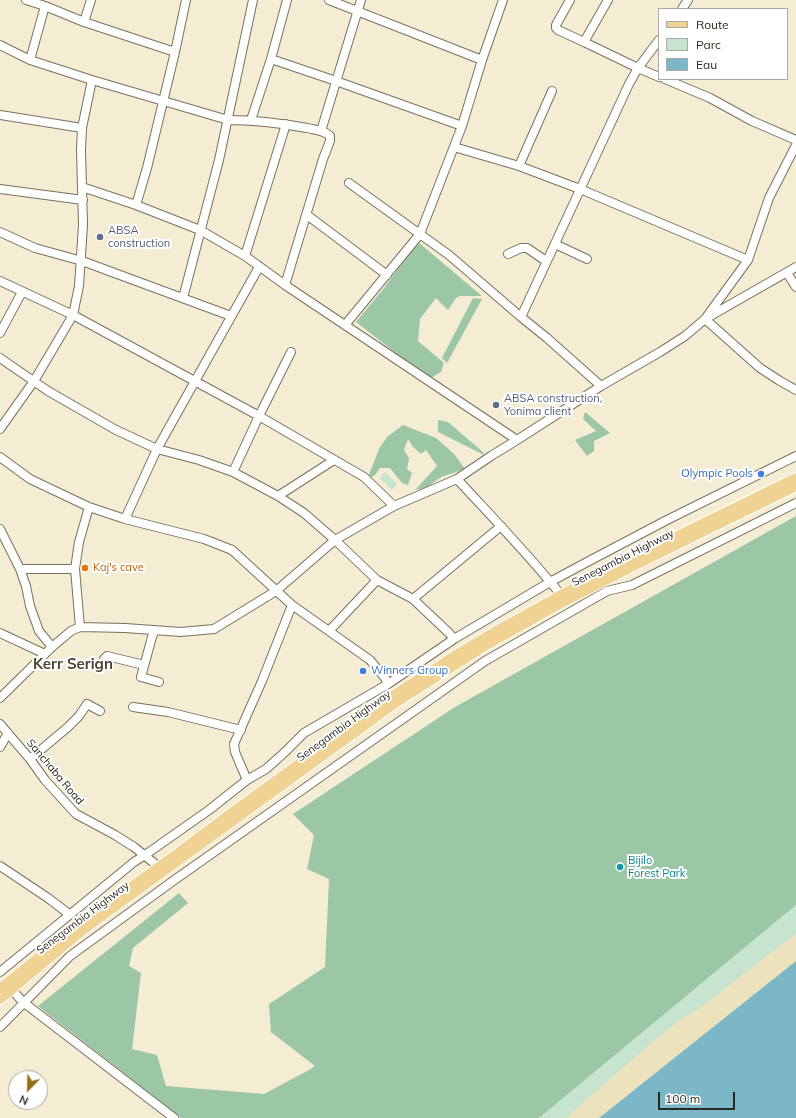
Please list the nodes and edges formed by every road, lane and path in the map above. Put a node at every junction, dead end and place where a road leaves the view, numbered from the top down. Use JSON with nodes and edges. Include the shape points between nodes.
{"nodes":[{"id":1,"x":26,"y":0,"type":"edge"},
{"id":2,"x":91,"y":0,"type":"edge"},
{"id":3,"x":186,"y":0,"type":"edge"},
{"id":4,"x":252,"y":0,"type":"edge"},
{"id":5,"x":288,"y":0,"type":"edge"},
{"id":6,"x":329,"y":0,"type":"edge"},
{"id":7,"x":361,"y":0,"type":"edge"},
{"id":8,"x":503,"y":0,"type":"edge"},
{"id":9,"x":570,"y":0,"type":"edge"},
{"id":10,"x":608,"y":0,"type":"edge"},
{"id":11,"x":45,"y":6,"type":"junction"},
{"id":12,"x":356,"y":11,"type":"junction"},
{"id":13,"x":84,"y":22,"type":"junction"},
{"id":14,"x":658,"y":41,"type":"edge"},
{"id":15,"x":584,"y":42,"type":"junction"},
{"id":16,"x":0,"y":45,"type":"edge"},
{"id":17,"x":175,"y":52,"type":"junction"},
{"id":18,"x":271,"y":59,"type":"junction"},
{"id":19,"x":30,"y":60,"type":"junction"},
{"id":20,"x":482,"y":60,"type":"junction"},
{"id":21,"x":638,"y":68,"type":"junction"},
{"id":22,"x":658,"y":77,"type":"edge"},
{"id":23,"x":92,"y":80,"type":"junction"},
{"id":24,"x":667,"y":80,"type":"edge"},
{"id":25,"x":336,"y":81,"type":"junction"},
{"id":26,"x":552,"y":91,"type":"dead end"},
{"id":27,"x":163,"y":100,"type":"junction"},
{"id":28,"x":0,"y":115,"type":"edge"},
{"id":29,"x":228,"y":120,"type":"junction"},
{"id":30,"x":251,"y":120,"type":"junction"},
{"id":31,"x":286,"y":124,"type":"junction"},
{"id":32,"x":462,"y":126,"type":"junction"},
{"id":33,"x":82,"y":128,"type":"junction"},
{"id":34,"x":321,"y":131,"type":"junction"},
{"id":35,"x":796,"y":140,"type":"edge"},
{"id":36,"x":796,"y":145,"type":"edge"},
{"id":37,"x":454,"y":147,"type":"junction"},
{"id":38,"x":518,"y":166,"type":"junction"},
{"id":39,"x":350,"y":183,"type":"dead end"},
{"id":40,"x":82,"y":187,"type":"junction"},
{"id":41,"x":0,"y":189,"type":"edge"},
{"id":42,"x":580,"y":190,"type":"junction"},
{"id":43,"x":83,"y":200,"type":"junction"},
{"id":44,"x":136,"y":205,"type":"junction"},
{"id":45,"x":307,"y":215,"type":"junction"},
{"id":46,"x":200,"y":230,"type":"junction"},
{"id":47,"x":0,"y":232,"type":"edge"},
{"id":48,"x":420,"y":234,"type":"junction"},
{"id":49,"x":555,"y":244,"type":"junction"},
{"id":50,"x":508,"y":254,"type":"dead end"},
{"id":51,"x":245,"y":256,"type":"junction"},
{"id":52,"x":587,"y":259,"type":"dead end"},
{"id":53,"x":748,"y":260,"type":"junction"},
{"id":54,"x":82,"y":261,"type":"junction"},
{"id":55,"x":546,"y":261,"type":"junction"},
{"id":56,"x":259,"y":267,"type":"junction"},
{"id":57,"x":796,"y":267,"type":"edge"},
{"id":58,"x":787,"y":273,"type":"junction"},
{"id":59,"x":387,"y":275,"type":"junction"},
{"id":60,"x":0,"y":281,"type":"edge"},
{"id":61,"x":285,"y":285,"type":"junction"},
{"id":62,"x":796,"y":287,"type":"edge"},
{"id":63,"x":22,"y":292,"type":"junction"},
{"id":64,"x":725,"y":292,"type":"junction"},
{"id":65,"x":183,"y":298,"type":"junction"},
{"id":66,"x":734,"y":302,"type":"junction"},
{"id":67,"x":74,"y":315,"type":"junction"},
{"id":68,"x":231,"y":316,"type":"junction"},
{"id":69,"x":520,"y":317,"type":"junction"},
{"id":70,"x":705,"y":319,"type":"junction"},
{"id":71,"x":345,"y":325,"type":"junction"},
{"id":72,"x":0,"y":333,"type":"edge"},
{"id":73,"x":291,"y":352,"type":"dead end"},
{"id":74,"x":0,"y":358,"type":"edge"},
{"id":75,"x":34,"y":381,"type":"junction"},
{"id":76,"x":195,"y":382,"type":"junction"},
{"id":77,"x":601,"y":386,"type":"junction"},
{"id":78,"x":796,"y":390,"type":"edge"},
{"id":79,"x":259,"y":416,"type":"junction"},
{"id":80,"x":0,"y":429,"type":"edge"},
{"id":81,"x":517,"y":440,"type":"junction"},
{"id":82,"x":157,"y":449,"type":"junction"},
{"id":83,"x":796,"y":456,"type":"edge"},
{"id":84,"x":0,"y":457,"type":"edge"},
{"id":85,"x":334,"y":460,"type":"junction"},
{"id":86,"x":233,"y":472,"type":"junction"},
{"id":87,"x":796,"y":478,"type":"edge"},
{"id":88,"x":456,"y":479,"type":"junction"},
{"id":89,"x":796,"y":486,"type":"edge"},
{"id":90,"x":278,"y":496,"type":"junction"},
{"id":91,"x":796,"y":503,"type":"edge"},
{"id":92,"x":394,"y":506,"type":"junction"},
{"id":93,"x":90,"y":507,"type":"junction"},
{"id":94,"x":125,"y":519,"type":"junction"},
{"id":95,"x":500,"y":526,"type":"junction"},
{"id":96,"x":0,"y":529,"type":"edge"},
{"id":97,"x":335,"y":540,"type":"junction"},
{"id":98,"x":20,"y":569,"type":"junction"},
{"id":99,"x":75,"y":570,"type":"junction"},
{"id":100,"x":377,"y":580,"type":"junction"},
{"id":101,"x":550,"y":582,"type":"junction"},
{"id":102,"x":276,"y":590,"type":"junction"},
{"id":103,"x":561,"y":595,"type":"junction"},
{"id":104,"x":413,"y":599,"type":"junction"},
{"id":105,"x":292,"y":605,"type":"junction"},
{"id":106,"x":80,"y":627,"type":"junction"},
{"id":107,"x":154,"y":630,"type":"junction"},
{"id":108,"x":329,"y":631,"type":"junction"},
{"id":109,"x":0,"y":633,"type":"edge"},
{"id":110,"x":454,"y":639,"type":"junction"},
{"id":111,"x":52,"y":647,"type":"junction"},
{"id":112,"x":45,"y":654,"type":"junction"},
{"id":113,"x":104,"y":659,"type":"dead end"},
{"id":114,"x":144,"y":665,"type":"junction"},
{"id":115,"x":159,"y":682,"type":"dead end"},
{"id":116,"x":388,"y":684,"type":"junction"},
{"id":117,"x":0,"y":698,"type":"edge"},
{"id":118,"x":133,"y":707,"type":"dead end"},
{"id":119,"x":100,"y":711,"type":"dead end"},
{"id":120,"x":0,"y":724,"type":"edge"},
{"id":121,"x":240,"y":730,"type":"junction"},
{"id":122,"x":8,"y":733,"type":"junction"},
{"id":123,"x":0,"y":747,"type":"edge"},
{"id":124,"x":30,"y":759,"type":"junction"},
{"id":125,"x":248,"y":780,"type":"junction"},
{"id":126,"x":145,"y":855,"type":"junction"},
{"id":127,"x":0,"y":866,"type":"edge"},
{"id":128,"x":159,"y":866,"type":"junction"},
{"id":129,"x":69,"y":914,"type":"junction"},
{"id":130,"x":0,"y":972,"type":"edge"},
{"id":131,"x":0,"y":989,"type":"edge"},
{"id":132,"x":11,"y":989,"type":"junction"},
{"id":133,"x":0,"y":999,"type":"edge"},
{"id":134,"x":23,"y":1002,"type":"junction"},
{"id":135,"x":0,"y":1027,"type":"edge"},
{"id":136,"x":174,"y":1118,"type":"edge"}],
"edges":[{"from":1,"to":11,"type":"street"},
{"from":2,"to":13,"type":"street"},
{"from":3,"to":17,"type":"street"},
{"from":4,"to":29,"type":"street"},
{"from":5,"to":18,"type":"street"},
{"from":6,"to":12,"type":"street"},
{"from":7,"to":12,"type":"street"},
{"from":8,"to":20,"type":"street"},
{"from":9,"to":15,"type":"street","via":[[556,28]]},
{"from":10,"to":15,"type":"street"},
{"from":11,"to":13,"type":"street"},
{"from":11,"to":19,"type":"street"},
{"from":12,"to":20,"type":"street"},
{"from":12,"to":25,"type":"street"},
{"from":13,"to":17,"type":"street"},
{"from":14,"to":21,"type":"street"},
{"from":15,"to":21,"type":"street"},
{"from":16,"to":19,"type":"street"},
{"from":17,"to":27,"type":"street"},
{"from":18,"to":25,"type":"street"},
{"from":18,"to":30,"type":"street"},
{"from":19,"to":23,"type":"street"},
{"from":20,"to":32,"type":"street"},
{"from":21,"to":22,"type":"street"},
{"from":21,"to":42,"type":"street"},
{"from":23,"to":27,"type":"street"},
{"from":23,"to":33,"type":"street"},
{"from":24,"to":35,"type":"street"},
{"from":25,"to":32,"type":"street"},
{"from":25,"to":34,"type":"street"},
{"from":26,"to":38,"type":"street"},
{"from":27,"to":29,"type":"street"},
{"from":27,"to":44,"type":"street"},
{"from":28,"to":33,"type":"street"},
{"from":29,"to":30,"type":"street"},
{"from":29,"to":46,"type":"street"},
{"from":30,"to":31,"type":"street"},
{"from":31,"to":34,"type":"street"},
{"from":31,"to":51,"type":"street"},
{"from":32,"to":37,"type":"street"},
{"from":33,"to":40,"type":"street"},
{"from":34,"to":45,"type":"street","via":[[330,136],[330,141]]},
{"from":36,"to":53,"type":"street","via":[[769,198]]},
{"from":37,"to":38,"type":"street"},
{"from":37,"to":48,"type":"street"},
{"from":38,"to":42,"type":"street"},
{"from":39,"to":48,"type":"street"},
{"from":40,"to":43,"type":"street"},
{"from":40,"to":44,"type":"street"},
{"from":41,"to":43,"type":"street"},
{"from":42,"to":49,"type":"street"},
{"from":42,"to":53,"type":"street"},
{"from":43,"to":54,"type":"street"},
{"from":44,"to":46,"type":"street"},
{"from":45,"to":59,"type":"street"},
{"from":45,"to":61,"type":"street"},
{"from":46,"to":51,"type":"street"},
{"from":46,"to":65,"type":"street"},
{"from":47,"to":54,"type":"street","via":[[35,248]]},
{"from":48,"to":59,"type":"street"},
{"from":48,"to":69,"type":"street","via":[[449,255]]},
{"from":49,"to":52,"type":"street"},
{"from":49,"to":55,"type":"street"},
{"from":50,"to":55,"type":"street","via":[[527,248]]},
{"from":51,"to":56,"type":"street"},
{"from":53,"to":64,"type":"street"},
{"from":54,"to":65,"type":"street"},
{"from":54,"to":67,"type":"street"},
{"from":55,"to":69,"type":"street"},
{"from":56,"to":61,"type":"street"},
{"from":56,"to":68,"type":"street"},
{"from":57,"to":58,"type":"street"},
{"from":58,"to":62,"type":"street"},
{"from":58,"to":66,"type":"street"},
{"from":59,"to":71,"type":"street"},
{"from":60,"to":63,"type":"street"},
{"from":61,"to":71,"type":"street"},
{"from":63,"to":67,"type":"street"},
{"from":63,"to":72,"type":"street"},
{"from":64,"to":66,"type":"street"},
{"from":64,"to":70,"type":"street"},
{"from":65,"to":68,"type":"street"},
{"from":66,"to":70,"type":"street"},
{"from":67,"to":75,"type":"street"},
{"from":67,"to":76,"type":"street"},
{"from":68,"to":76,"type":"street"},
{"from":69,"to":77,"type":"street"},
{"from":70,"to":77,"type":"street","via":[[685,336]]},
{"from":70,"to":78,"type":"street","via":[[760,368]]},
{"from":71,"to":81,"type":"street"},
{"from":73,"to":79,"type":"street"},
{"from":74,"to":75,"type":"street"},
{"from":75,"to":80,"type":"street"},
{"from":75,"to":82,"type":"street","via":[[116,430]]},
{"from":76,"to":79,"type":"street"},
{"from":76,"to":82,"type":"street"},
{"from":77,"to":81,"type":"street"},
{"from":79,"to":85,"type":"street"},
{"from":79,"to":86,"type":"street"},
{"from":81,"to":88,"type":"street"},
{"from":82,"to":86,"type":"street"},
{"from":82,"to":94,"type":"street"},
{"from":83,"to":101,"type":"street"},
{"from":84,"to":93,"type":"street","via":[[30,479]]},
{"from":85,"to":90,"type":"street"},
{"from":85,"to":92,"type":"street","via":[[364,477]]},
{"from":86,"to":90,"type":"street"},
{"from":87,"to":103,"type":"main road","name":"Senegambia Highway"},
{"from":88,"to":92,"type":"street"},
{"from":88,"to":95,"type":"street"},
{"from":89,"to":132,"type":"main road","name":"Senegambia Highway","via":[[565,601],[444,671],[398,701],[84,929]]},
{"from":90,"to":97,"type":"street","via":[[304,513]]},
{"from":91,"to":134,"type":"street","via":[[632,585],[607,591],[485,661],[179,876],[70,956]]},
{"from":92,"to":97,"type":"street"},
{"from":93,"to":94,"type":"street"},
{"from":93,"to":99,"type":"street","via":[[79,542]]},
{"from":94,"to":102,"type":"street","via":[[204,539],[232,550]]},
{"from":95,"to":101,"type":"street"},
{"from":95,"to":104,"type":"street"},
{"from":96,"to":98,"type":"street"},
{"from":97,"to":100,"type":"street"},
{"from":97,"to":102,"type":"street"},
{"from":98,"to":99,"type":"street"},
{"from":98,"to":111,"type":"street","via":[[39,632]]},
{"from":99,"to":106,"type":"street"},
{"from":100,"to":104,"type":"street"},
{"from":100,"to":108,"type":"street"},
{"from":101,"to":103,"type":"street"},
{"from":101,"to":110,"type":"street"},
{"from":102,"to":105,"type":"street"},
{"from":102,"to":107,"type":"street","via":[[214,629],[181,632]]},
{"from":103,"to":128,"type":"main road","name":"Senegambia Highway","via":[[479,641],[394,695]]},
{"from":104,"to":110,"type":"street"},
{"from":105,"to":108,"type":"street"},
{"from":105,"to":121,"type":"street"},
{"from":106,"to":107,"type":"street"},
{"from":106,"to":111,"type":"street"},
{"from":107,"to":114,"type":"street"},
{"from":108,"to":116,"type":"street","via":[[370,660]]},
{"from":109,"to":112,"type":"street"},
{"from":110,"to":116,"type":"street"},
{"from":111,"to":112,"type":"street"},
{"from":112,"to":117,"type":"street"},
{"from":113,"to":114,"type":"street","via":[[107,656]]},
{"from":114,"to":115,"type":"street","via":[[141,677]]},
{"from":116,"to":125,"type":"street","via":[[304,733],[266,769]]},
{"from":118,"to":121,"type":"street","via":[[168,712]]},
{"from":119,"to":124,"type":"street","via":[[87,704],[68,727]]},
{"from":120,"to":122,"type":"street","name":"Sanchaba Road"},
{"from":121,"to":125,"type":"street","via":[[234,744],[235,752]]},
{"from":122,"to":123,"type":"street"},
{"from":122,"to":124,"type":"street","name":"Sanchaba Road"},
{"from":124,"to":126,"type":"street","name":"Sanchaba Road","via":[[76,814]]},
{"from":125,"to":126,"type":"street"},
{"from":126,"to":128,"type":"street","name":"Sanchaba Road"},
{"from":126,"to":129,"type":"street"},
{"from":127,"to":129,"type":"street"},
{"from":128,"to":131,"type":"main road","name":"Senegambia Highway","via":[[80,924]]},
{"from":129,"to":130,"type":"street"},
{"from":132,"to":133,"type":"main road","name":"Senegambia Highway"},
{"from":132,"to":134,"type":"street"},
{"from":134,"to":135,"type":"street"},
{"from":134,"to":136,"type":"street"}]}
